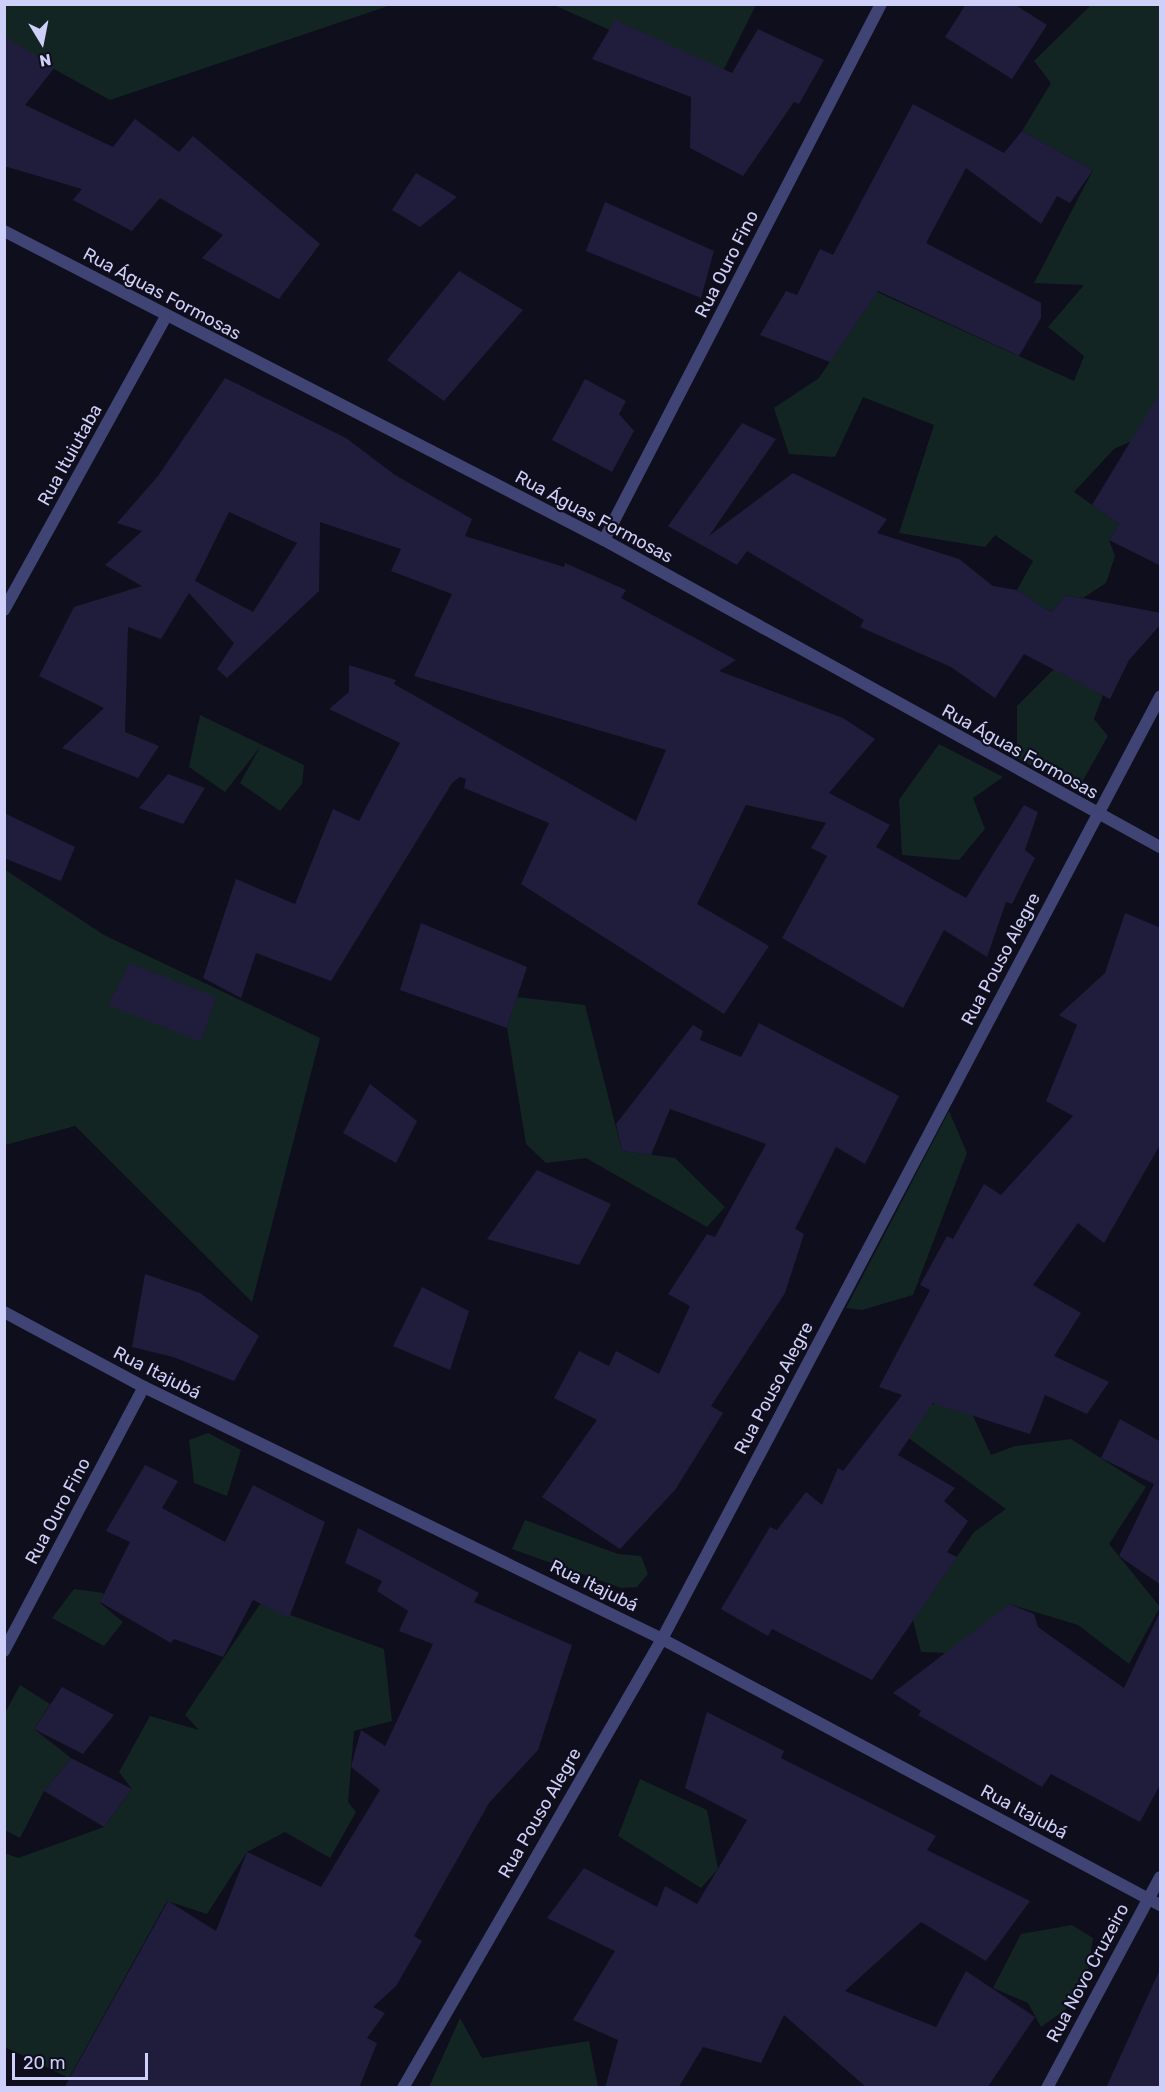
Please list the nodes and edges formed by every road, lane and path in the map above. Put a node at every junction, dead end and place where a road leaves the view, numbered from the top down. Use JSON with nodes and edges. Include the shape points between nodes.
{"nodes":[{"id":1,"x":881,"y":4,"type":"edge"},
{"id":2,"x":4,"y":231,"type":"edge"},
{"id":3,"x":166,"y":317,"type":"junction"},
{"id":4,"x":604,"y":540,"type":"junction"},
{"id":5,"x":4,"y":610,"type":"edge"},
{"id":6,"x":1161,"y":697,"type":"edge"},
{"id":7,"x":1097,"y":815,"type":"junction"},
{"id":8,"x":1161,"y":847,"type":"edge"},
{"id":9,"x":4,"y":1312,"type":"edge"},
{"id":10,"x":144,"y":1388,"type":"junction"},
{"id":11,"x":662,"y":1639,"type":"junction"},
{"id":12,"x":4,"y":1651,"type":"edge"},
{"id":13,"x":1161,"y":1877,"type":"edge"},
{"id":14,"x":1148,"y":1899,"type":"junction"},
{"id":15,"x":1161,"y":1905,"type":"edge"},
{"id":16,"x":403,"y":2088,"type":"edge"},
{"id":17,"x":1047,"y":2088,"type":"edge"}],
"edges":[{"from":1,"to":4,"type":"street","name":"Rua Ouro Fino"},
{"from":2,"to":3,"type":"street","name":"Rua Águas Formosas"},
{"from":3,"to":4,"type":"street","name":"Rua Águas Formosas"},
{"from":3,"to":5,"type":"street","name":"Rua Ituiutaba"},
{"from":4,"to":7,"type":"street","name":"Rua Águas Formosas"},
{"from":6,"to":7,"type":"street","name":"Rua Pouso Alegre"},
{"from":7,"to":8,"type":"street","name":"Rua Águas Formosas"},
{"from":7,"to":11,"type":"street","name":"Rua Pouso Alegre"},
{"from":9,"to":10,"type":"street","name":"Rua Itajubá"},
{"from":10,"to":11,"type":"street","name":"Rua Itajubá"},
{"from":10,"to":12,"type":"street","name":"Rua Ouro Fino"},
{"from":11,"to":14,"type":"street","name":"Rua Itajubá"},
{"from":11,"to":16,"type":"street","name":"Rua Pouso Alegre"},
{"from":13,"to":14,"type":"street","name":"Rua Novo Cruzeiro"},
{"from":14,"to":15,"type":"street","name":"Rua Itajubá"},
{"from":14,"to":17,"type":"street","name":"Rua Novo Cruzeiro"}]}
